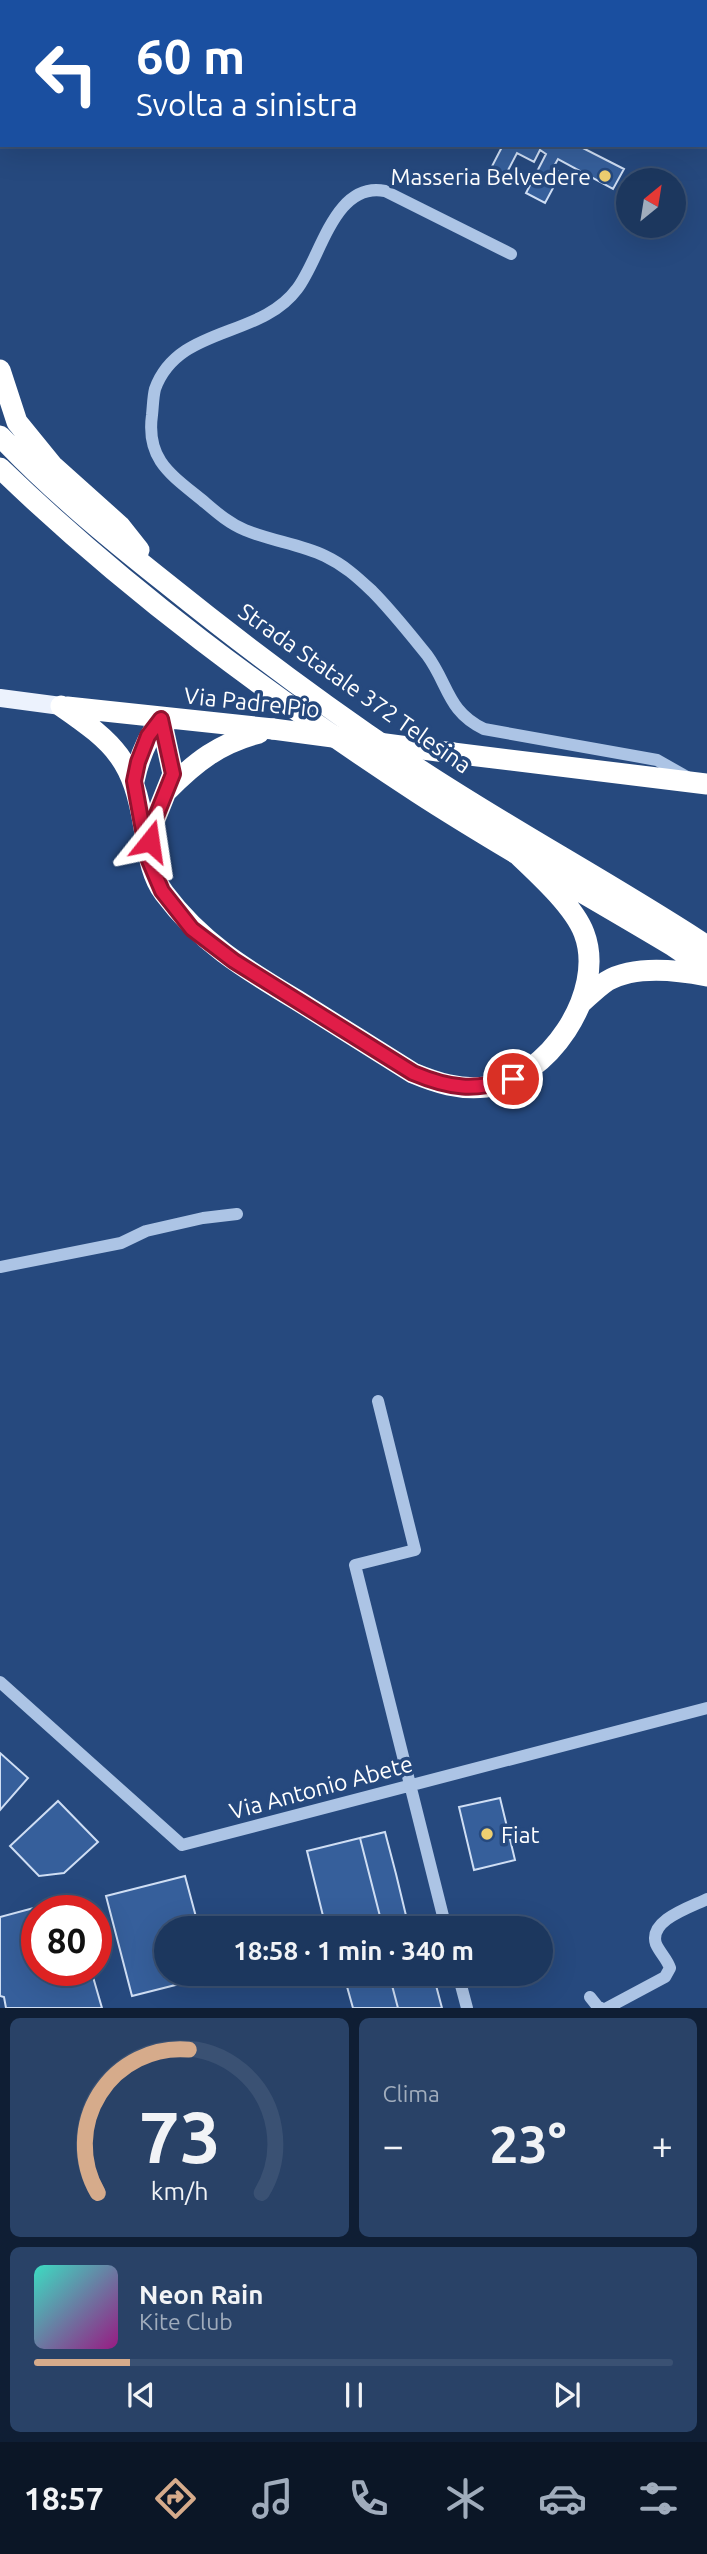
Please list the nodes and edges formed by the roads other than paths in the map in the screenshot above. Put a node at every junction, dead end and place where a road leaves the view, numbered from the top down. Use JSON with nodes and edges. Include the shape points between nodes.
{"nodes":[{"id":1,"x":511,"y":254,"type":"dead end"},
{"id":2,"x":0,"y":370,"type":"edge"},
{"id":3,"x":0,"y":436,"type":"edge"},
{"id":4,"x":0,"y":468,"type":"edge"},
{"id":5,"x":167,"y":583,"type":"junction"},
{"id":6,"x":0,"y":698,"type":"edge"},
{"id":7,"x":61,"y":706,"type":"junction"},
{"id":8,"x":161,"y":719,"type":"junction"},
{"id":9,"x":273,"y":729,"type":"junction"},
{"id":10,"x":134,"y":781,"type":"junction"},
{"id":11,"x":703,"y":784,"type":"edge"},
{"id":12,"x":166,"y":793,"type":"junction"},
{"id":13,"x":515,"y":852,"type":"junction"},
{"id":14,"x":148,"y":858,"type":"junction"},
{"id":15,"x":650,"y":908,"type":"junction"},
{"id":16,"x":707,"y":937,"type":"edge"},
{"id":17,"x":707,"y":946,"type":"edge"},
{"id":18,"x":707,"y":969,"type":"edge"},
{"id":19,"x":707,"y":976,"type":"edge"},
{"id":20,"x":581,"y":1003,"type":"junction"},
{"id":21,"x":237,"y":1214,"type":"dead end"},
{"id":22,"x":0,"y":1267,"type":"edge"},
{"id":23,"x":378,"y":1401,"type":"dead end"},
{"id":24,"x":0,"y":1682,"type":"edge"},
{"id":25,"x":707,"y":1708,"type":"edge"},
{"id":26,"x":410,"y":1786,"type":"junction"},
{"id":27,"x":707,"y":1899,"type":"edge"},
{"id":28,"x":443,"y":1916,"type":"edge"},
{"id":29,"x":461,"y":1986,"type":"edge"},
{"id":30,"x":590,"y":1997,"type":"dead end"},
{"id":31,"x":467,"y":2008,"type":"edge"},
{"id":32,"x":601,"y":2008,"type":"edge"},
{"id":33,"x":607,"y":2008,"type":"edge"}],
"edges":[{"from":1,"to":11,"type":"street","via":[[385,191],[372,188],[355,196],[333,221],[288,302],[258,320],[195,343],[163,371],[154,391],[149,433],[156,455],[170,474],[226,520],[324,555],[348,569],[428,657],[469,721],[484,729],[657,760]]},
{"from":2,"to":5,"type":"highway","via":[[17,422],[52,465],[120,527]]},
{"from":3,"to":5,"type":"highway","name":"Strada Statale 372 Telesina","via":[[85,518]]},
{"from":4,"to":13,"type":"highway","via":[[115,572],[263,688]]},
{"from":5,"to":15,"type":"highway","name":"Strada Statale 372 Telesina","via":[[242,644],[406,761]]},
{"from":6,"to":7,"type":"main road","name":"Via Padre Pio"},
{"from":7,"to":8,"type":"highway","name":"Via Padre Pio"},
{"from":7,"to":10,"type":"highway","via":[[116,748]]},
{"from":8,"to":9,"type":"highway","name":"Via Padre Pio"},
{"from":8,"to":10,"type":"highway","via":[[148,736]]},
{"from":8,"to":12,"type":"highway","via":[[173,774]]},
{"from":9,"to":11,"type":"highway","name":"Via Padre Pio","bridge":true},
{"from":9,"to":12,"type":"highway","via":[[234,739],[207,755]]},
{"from":10,"to":14,"type":"highway"},
{"from":12,"to":14,"type":"highway","via":[[153,824]]},
{"from":13,"to":18,"type":"highway"},
{"from":13,"to":20,"type":"highway","via":[[559,895],[584,932],[589,956]]},
{"from":14,"to":20,"type":"highway","via":[[162,891],[192,929],[234,961],[413,1073],[437,1083],[488,1087],[513,1079],[555,1047]]},
{"from":15,"to":16,"type":"highway"},
{"from":15,"to":17,"type":"highway","name":"Strada Statale 372 Telesina"},
{"from":19,"to":20,"type":"highway","via":[[676,970],[638,972],[608,981]]},
{"from":21,"to":22,"type":"street","via":[[203,1218],[146,1231],[121,1243]]},
{"from":23,"to":26,"type":"street","via":[[415,1550],[355,1565]]},
{"from":24,"to":26,"type":"street","name":"Via Antonio Abete","via":[[182,1846]]},
{"from":25,"to":26,"type":"street","name":"Via Antonio Abete"},
{"from":26,"to":28,"type":"street"},
{"from":27,"to":33,"type":"street","via":[[663,1921],[655,1933],[670,1968],[665,1977]]},
{"from":29,"to":31,"type":"street"},
{"from":30,"to":32,"type":"street"}]}
